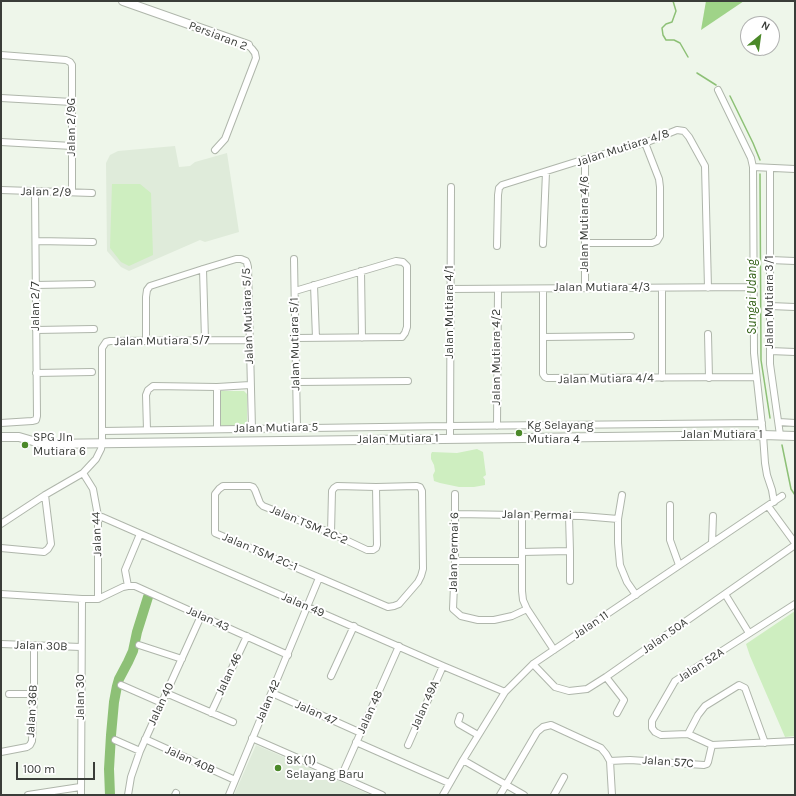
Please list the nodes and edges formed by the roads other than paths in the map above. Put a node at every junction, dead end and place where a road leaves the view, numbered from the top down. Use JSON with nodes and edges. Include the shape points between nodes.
{"nodes":[{"id":1,"x":123,"y":1,"type":"edge"},
{"id":2,"x":248,"y":45,"type":"joint"},
{"id":3,"x":1,"y":55,"type":"edge"},
{"id":4,"x":718,"y":90,"type":"dead end"},
{"id":5,"x":1,"y":98,"type":"edge"},
{"id":6,"x":72,"y":102,"type":"junction"},
{"id":7,"x":1,"y":142,"type":"edge"},
{"id":8,"x":645,"y":143,"type":"junction"},
{"id":9,"x":72,"y":146,"type":"junction"},
{"id":10,"x":215,"y":150,"type":"dead end"},
{"id":11,"x":585,"y":159,"type":"junction"},
{"id":12,"x":753,"y":167,"type":"junction"},
{"id":13,"x":770,"y":168,"type":"junction"},
{"id":14,"x":795,"y":169,"type":"edge"},
{"id":15,"x":546,"y":172,"type":"junction"},
{"id":16,"x":451,"y":187,"type":"dead end"},
{"id":17,"x":1,"y":190,"type":"edge"},
{"id":18,"x":35,"y":192,"type":"junction"},
{"id":19,"x":72,"y":192,"type":"junction"},
{"id":20,"x":92,"y":193,"type":"dead end"},
{"id":21,"x":36,"y":240,"type":"junction"},
{"id":22,"x":93,"y":242,"type":"dead end"},
{"id":23,"x":585,"y":243,"type":"junction"},
{"id":24,"x":543,"y":244,"type":"dead end"},
{"id":25,"x":497,"y":246,"type":"dead end"},
{"id":26,"x":294,"y":259,"type":"dead end"},
{"id":27,"x":770,"y":260,"type":"junction"},
{"id":28,"x":795,"y":261,"type":"edge"},
{"id":29,"x":203,"y":269,"type":"junction"},
{"id":30,"x":361,"y":271,"type":"junction"},
{"id":31,"x":92,"y":284,"type":"dead end"},
{"id":32,"x":35,"y":285,"type":"junction"},
{"id":33,"x":314,"y":285,"type":"junction"},
{"id":34,"x":753,"y":287,"type":"junction"},
{"id":35,"x":585,"y":288,"type":"junction"},
{"id":36,"x":662,"y":288,"type":"junction"},
{"id":37,"x":708,"y":288,"type":"junction"},
{"id":38,"x":450,"y":289,"type":"junction"},
{"id":39,"x":498,"y":289,"type":"junction"},
{"id":40,"x":543,"y":289,"type":"junction"},
{"id":41,"x":295,"y":291,"type":"junction"},
{"id":42,"x":770,"y":306,"type":"junction"},
{"id":43,"x":795,"y":306,"type":"edge"},
{"id":44,"x":94,"y":329,"type":"dead end"},
{"id":45,"x":36,"y":330,"type":"junction"},
{"id":46,"x":708,"y":334,"type":"dead end"},
{"id":47,"x":631,"y":336,"type":"dead end"},
{"id":48,"x":543,"y":337,"type":"junction"},
{"id":49,"x":295,"y":338,"type":"junction"},
{"id":50,"x":316,"y":338,"type":"junction"},
{"id":51,"x":362,"y":338,"type":"junction"},
{"id":52,"x":205,"y":340,"type":"junction"},
{"id":53,"x":249,"y":340,"type":"junction"},
{"id":54,"x":146,"y":341,"type":"junction"},
{"id":55,"x":770,"y":351,"type":"junction"},
{"id":56,"x":795,"y":352,"type":"edge"},
{"id":57,"x":92,"y":372,"type":"dead end"},
{"id":58,"x":36,"y":373,"type":"junction"},
{"id":59,"x":756,"y":377,"type":"junction"},
{"id":60,"x":662,"y":378,"type":"junction"},
{"id":61,"x":709,"y":378,"type":"junction"},
{"id":62,"x":408,"y":381,"type":"dead end"},
{"id":63,"x":296,"y":382,"type":"junction"},
{"id":64,"x":250,"y":385,"type":"junction"},
{"id":65,"x":217,"y":387,"type":"junction"},
{"id":66,"x":779,"y":422,"type":"junction"},
{"id":67,"x":1,"y":423,"type":"edge"},
{"id":68,"x":762,"y":423,"type":"junction"},
{"id":69,"x":795,"y":423,"type":"edge"},
{"id":70,"x":450,"y":426,"type":"junction"},
{"id":71,"x":497,"y":426,"type":"junction"},
{"id":72,"x":297,"y":428,"type":"junction"},
{"id":73,"x":217,"y":429,"type":"junction"},
{"id":74,"x":252,"y":429,"type":"junction"},
{"id":75,"x":147,"y":430,"type":"junction"},
{"id":76,"x":102,"y":431,"type":"junction"},
{"id":77,"x":763,"y":435,"type":"junction"},
{"id":78,"x":780,"y":435,"type":"junction"},
{"id":79,"x":795,"y":436,"type":"edge"},
{"id":80,"x":1,"y":437,"type":"edge"},
{"id":81,"x":450,"y":438,"type":"junction"},
{"id":82,"x":102,"y":443,"type":"junction"},
{"id":83,"x":83,"y":473,"type":"junction"},
{"id":84,"x":376,"y":487,"type":"junction"},
{"id":85,"x":215,"y":494,"type":"joint"},
{"id":86,"x":455,"y":494,"type":"dead end"},
{"id":87,"x":45,"y":495,"type":"junction"},
{"id":88,"x":622,"y":495,"type":"dead end"},
{"id":89,"x":782,"y":496,"type":"dead end"},
{"id":90,"x":771,"y":504,"type":"junction"},
{"id":91,"x":670,"y":505,"type":"dead end"},
{"id":92,"x":455,"y":514,"type":"junction"},
{"id":93,"x":522,"y":516,"type":"junction"},
{"id":94,"x":569,"y":516,"type":"junction"},
{"id":95,"x":713,"y":516,"type":"dead end"},
{"id":96,"x":102,"y":517,"type":"dead end"},
{"id":97,"x":618,"y":519,"type":"junction"},
{"id":98,"x":1,"y":524,"type":"edge"},
{"id":99,"x":331,"y":533,"type":"junction"},
{"id":100,"x":140,"y":534,"type":"junction"},
{"id":101,"x":712,"y":543,"type":"junction"},
{"id":102,"x":795,"y":544,"type":"edge"},
{"id":103,"x":1,"y":548,"type":"edge"},
{"id":104,"x":570,"y":551,"type":"junction"},
{"id":105,"x":522,"y":552,"type":"junction"},
{"id":106,"x":455,"y":561,"type":"junction"},
{"id":107,"x":522,"y":561,"type":"junction"},
{"id":108,"x":679,"y":565,"type":"junction"},
{"id":109,"x":319,"y":578,"type":"junction"},
{"id":110,"x":570,"y":581,"type":"dead end"},
{"id":111,"x":128,"y":586,"type":"junction"},
{"id":112,"x":1,"y":594,"type":"edge"},
{"id":113,"x":725,"y":594,"type":"junction"},
{"id":114,"x":636,"y":595,"type":"junction"},
{"id":115,"x":82,"y":599,"type":"junction"},
{"id":116,"x":98,"y":599,"type":"junction"},
{"id":117,"x":795,"y":604,"type":"edge"},
{"id":118,"x":307,"y":606,"type":"junction"},
{"id":119,"x":527,"y":609,"type":"junction"},
{"id":120,"x":201,"y":616,"type":"junction"},
{"id":121,"x":354,"y":626,"type":"junction"},
{"id":122,"x":749,"y":633,"type":"junction"},
{"id":123,"x":247,"y":636,"type":"junction"},
{"id":124,"x":1,"y":644,"type":"edge"},
{"id":125,"x":139,"y":645,"type":"dead end"},
{"id":126,"x":34,"y":646,"type":"junction"},
{"id":127,"x":399,"y":646,"type":"junction"},
{"id":128,"x":81,"y":647,"type":"junction"},
{"id":129,"x":554,"y":650,"type":"junction"},
{"id":130,"x":288,"y":655,"type":"junction"},
{"id":131,"x":182,"y":659,"type":"junction"},
{"id":132,"x":533,"y":664,"type":"junction"},
{"id":133,"x":443,"y":666,"type":"junction"},
{"id":134,"x":331,"y":676,"type":"dead end"},
{"id":135,"x":606,"y":677,"type":"junction"},
{"id":136,"x":121,"y":685,"type":"dead end"},
{"id":137,"x":505,"y":692,"type":"junction"},
{"id":138,"x":166,"y":693,"type":"junction"},
{"id":139,"x":272,"y":693,"type":"junction"},
{"id":140,"x":10,"y":694,"type":"dead end"},
{"id":141,"x":34,"y":694,"type":"junction"},
{"id":142,"x":162,"y":702,"type":"junction"},
{"id":143,"x":211,"y":713,"type":"junction"},
{"id":144,"x":617,"y":713,"type":"dead end"},
{"id":145,"x":460,"y":716,"type":"dead end"},
{"id":146,"x":233,"y":722,"type":"dead end"},
{"id":147,"x":360,"y":733,"type":"junction"},
{"id":148,"x":688,"y":734,"type":"junction"},
{"id":149,"x":478,"y":735,"type":"junction"},
{"id":150,"x":252,"y":738,"type":"junction"},
{"id":151,"x":114,"y":740,"type":"dead end"},
{"id":152,"x":145,"y":740,"type":"junction"},
{"id":153,"x":795,"y":741,"type":"edge"},
{"id":154,"x":356,"y":742,"type":"junction"},
{"id":155,"x":765,"y":743,"type":"junction"},
{"id":156,"x":408,"y":745,"type":"dead end"},
{"id":157,"x":712,"y":745,"type":"junction"},
{"id":158,"x":140,"y":751,"type":"junction"},
{"id":159,"x":1,"y":752,"type":"edge"},
{"id":160,"x":463,"y":760,"type":"junction"},
{"id":161,"x":610,"y":762,"type":"junction"},
{"id":162,"x":341,"y":777,"type":"junction"},
{"id":163,"x":564,"y":777,"type":"dead end"},
{"id":164,"x":235,"y":780,"type":"junction"},
{"id":165,"x":449,"y":783,"type":"junction"},
{"id":166,"x":506,"y":785,"type":"junction"},
{"id":167,"x":80,"y":787,"type":"junction"},
{"id":168,"x":31,"y":795,"type":"edge"},
{"id":169,"x":81,"y":795,"type":"edge"},
{"id":170,"x":128,"y":795,"type":"edge"},
{"id":171,"x":229,"y":795,"type":"edge"},
{"id":172,"x":382,"y":795,"type":"edge"},
{"id":173,"x":443,"y":795,"type":"edge"},
{"id":174,"x":500,"y":795,"type":"edge"},
{"id":175,"x":524,"y":795,"type":"edge"},
{"id":176,"x":554,"y":795,"type":"edge"},
{"id":177,"x":612,"y":795,"type":"edge"}],
"edges":[{"from":1,"to":2,"type":"street","name":"Persiaran 2"},
{"from":2,"to":10,"type":"street","name":"Persiaran 2","via":[[256,58],[225,138]]},
{"from":3,"to":6,"type":"street","name":"Jalan 2/9G","via":[[70,62]]},
{"from":4,"to":12,"type":"street"},
{"from":5,"to":6,"type":"street"},
{"from":6,"to":9,"type":"street","name":"Jalan 2/9G"},
{"from":7,"to":9,"type":"street"},
{"from":8,"to":11,"type":"street","name":"Jalan Mutiara 4/8"},
{"from":8,"to":23,"type":"street","via":[[659,179],[660,236],[652,243]]},
{"from":8,"to":37,"type":"street","name":"Jalan Mutiara 4/8","via":[[677,130],[684,132],[705,166]]},
{"from":9,"to":19,"type":"street","name":"Jalan 2/9G"},
{"from":11,"to":15,"type":"street","name":"Jalan Mutiara 4/8"},
{"from":11,"to":23,"type":"street","name":"Jalan Mutiara 4/6"},
{"from":12,"to":13,"type":"street"},
{"from":12,"to":34,"type":"street"},
{"from":13,"to":14,"type":"street"},
{"from":13,"to":27,"type":"street","name":"Jalan Mutiara 3/1"},
{"from":15,"to":24,"type":"street"},
{"from":15,"to":25,"type":"street","name":"Jalan Mutiara 4/8","via":[[499,188]]},
{"from":16,"to":38,"type":"street","name":"Jalan Mutiara 4/1"},
{"from":17,"to":18,"type":"street","name":"Jalan 2/9"},
{"from":18,"to":19,"type":"street","name":"Jalan 2/9"},
{"from":18,"to":21,"type":"street","name":"Jalan 2/7"},
{"from":19,"to":20,"type":"street","name":"Jalan 2/9"},
{"from":21,"to":22,"type":"street"},
{"from":21,"to":32,"type":"street","name":"Jalan 2/7"},
{"from":23,"to":35,"type":"street","name":"Jalan Mutiara 4/6"},
{"from":26,"to":41,"type":"street","name":"Jalan Mutiara 5/1"},
{"from":27,"to":28,"type":"street"},
{"from":27,"to":42,"type":"street","name":"Jalan Mutiara 3/1"},
{"from":29,"to":52,"type":"street"},
{"from":29,"to":53,"type":"street","name":"Jalan Mutiara 5/5","via":[[241,259],[247,263]]},
{"from":29,"to":54,"type":"street","name":"Jalan Mutiara 5/5","via":[[150,286],[146,297]]},
{"from":30,"to":33,"type":"street"},
{"from":30,"to":51,"type":"street"},
{"from":30,"to":51,"type":"street","via":[[396,261],[407,266],[405,333],[401,337]]},
{"from":31,"to":32,"type":"street"},
{"from":32,"to":45,"type":"street","name":"Jalan 2/7"},
{"from":33,"to":41,"type":"street"},
{"from":33,"to":50,"type":"street"},
{"from":34,"to":37,"type":"street","name":"Jalan Mutiara 4/3"},
{"from":34,"to":59,"type":"street"},
{"from":35,"to":36,"type":"street","name":"Jalan Mutiara 4/3"},
{"from":35,"to":40,"type":"street","name":"Jalan Mutiara 4/3"},
{"from":36,"to":37,"type":"street","name":"Jalan Mutiara 4/3"},
{"from":36,"to":60,"type":"street"},
{"from":38,"to":39,"type":"street","name":"Jalan Mutiara 4/3"},
{"from":38,"to":70,"type":"street","name":"Jalan Mutiara 4/1"},
{"from":39,"to":40,"type":"street","name":"Jalan Mutiara 4/3"},
{"from":39,"to":71,"type":"street","name":"Jalan Mutiara 4/2"},
{"from":40,"to":48,"type":"street","name":"Jalan Mutiara 4/4"},
{"from":41,"to":49,"type":"street","name":"Jalan Mutiara 5/1"},
{"from":42,"to":43,"type":"street"},
{"from":42,"to":55,"type":"street","name":"Jalan Mutiara 3/1"},
{"from":44,"to":45,"type":"street"},
{"from":45,"to":58,"type":"street","name":"Jalan 2/7"},
{"from":46,"to":61,"type":"street"},
{"from":47,"to":48,"type":"street"},
{"from":48,"to":60,"type":"street","name":"Jalan Mutiara 4/4","via":[[545,378]]},
{"from":49,"to":50,"type":"street"},
{"from":49,"to":63,"type":"street","name":"Jalan Mutiara 5/1"},
{"from":50,"to":51,"type":"street"},
{"from":52,"to":53,"type":"street","name":"Jalan Mutiara 5/7"},
{"from":52,"to":54,"type":"street","name":"Jalan Mutiara 5/7"},
{"from":53,"to":64,"type":"street","name":"Jalan Mutiara 5/5"},
{"from":54,"to":76,"type":"street","name":"Jalan Mutiara 5/7","via":[[110,341],[102,347]]},
{"from":55,"to":56,"type":"street"},
{"from":55,"to":66,"type":"street","name":"Jalan Mutiara 3/1"},
{"from":57,"to":58,"type":"street"},
{"from":58,"to":67,"type":"street","name":"Jalan 2/7","via":[[36,420]]},
{"from":59,"to":61,"type":"street","name":"Jalan Mutiara 4/4"},
{"from":59,"to":68,"type":"street"},
{"from":60,"to":61,"type":"street","name":"Jalan Mutiara 4/4"},
{"from":62,"to":63,"type":"street"},
{"from":63,"to":72,"type":"street","name":"Jalan Mutiara 5/1"},
{"from":64,"to":65,"type":"street"},
{"from":64,"to":74,"type":"street","name":"Jalan Mutiara 5/5"},
{"from":65,"to":73,"type":"street"},
{"from":65,"to":75,"type":"street","via":[[153,386],[146,395]]},
{"from":66,"to":69,"type":"street"},
{"from":66,"to":78,"type":"street","name":"Jalan Mutiara 3/1"},
{"from":68,"to":71,"type":"street","name":"Jalan Mutiara 5"},
{"from":68,"to":77,"type":"street"},
{"from":70,"to":71,"type":"street","name":"Jalan Mutiara 5"},
{"from":70,"to":72,"type":"street","name":"Jalan Mutiara 5"},
{"from":70,"to":81,"type":"street","name":"Jalan Mutiara 4/1"},
{"from":72,"to":74,"type":"street","name":"Jalan Mutiara 5"},
{"from":73,"to":74,"type":"street","name":"Jalan Mutiara 5"},
{"from":73,"to":75,"type":"street","name":"Jalan Mutiara 5"},
{"from":75,"to":76,"type":"street","name":"Jalan Mutiara 5"},
{"from":76,"to":82,"type":"street","name":"Jalan Mutiara 5/7"},
{"from":77,"to":78,"type":"street","name":"Jalan Mutiara 1"},
{"from":77,"to":81,"type":"street","name":"Jalan Mutiara 1"},
{"from":77,"to":90,"type":"street","via":[[765,463],[772,490]]},
{"from":78,"to":79,"type":"street","name":"Jalan Mutiara 1"},
{"from":80,"to":82,"type":"street","name":"Jalan Mutiara 1","via":[[19,437],[43,444]]},
{"from":81,"to":82,"type":"street","name":"Jalan Mutiara 1"},
{"from":82,"to":83,"type":"street","via":[[96,459]]},
{"from":83,"to":87,"type":"street"},
{"from":83,"to":116,"type":"street","name":"Jalan 44","via":[[93,489],[98,516]]},
{"from":84,"to":99,"type":"street","name":"Jalan TSM 2C-1","via":[[334,488]]},
{"from":84,"to":99,"type":"street","name":"Jalan TSM 2C-2","via":[[376,548],[367,550]]},
{"from":84,"to":109,"type":"street","name":"Jalan TSM 2C-1","via":[[417,486],[422,491],[423,569],[418,582],[399,604],[388,606]]},
{"from":85,"to":99,"type":"street","name":"Jalan TSM 2C-2","via":[[223,486],[250,486],[255,490],[263,506]]},
{"from":85,"to":109,"type":"street","name":"Jalan TSM 2C-1","via":[[215,533]]},
{"from":86,"to":92,"type":"street","name":"Jalan Permai 6"},
{"from":87,"to":98,"type":"street"},
{"from":87,"to":103,"type":"street","via":[[51,544],[48,549],[44,552]]},
{"from":88,"to":97,"type":"street"},
{"from":89,"to":90,"type":"street","name":"Jalan 11"},
{"from":90,"to":101,"type":"street","name":"Jalan 11"},
{"from":90,"to":102,"type":"street"},
{"from":91,"to":108,"type":"street","via":[[670,540]]},
{"from":92,"to":93,"type":"street","name":"Jalan Permai"},
{"from":92,"to":106,"type":"street","name":"Jalan Permai 6"},
{"from":93,"to":94,"type":"street","name":"Jalan Permai"},
{"from":93,"to":105,"type":"street"},
{"from":94,"to":97,"type":"street","name":"Jalan Permai"},
{"from":94,"to":104,"type":"street"},
{"from":95,"to":101,"type":"street"},
{"from":96,"to":100,"type":"street","name":"Jalan 49"},
{"from":97,"to":114,"type":"street","via":[[620,565]]},
{"from":100,"to":111,"type":"street","via":[[125,570]]},
{"from":100,"to":118,"type":"street","name":"Jalan 49"},
{"from":101,"to":108,"type":"street","name":"Jalan 11"},
{"from":102,"to":113,"type":"street","name":"Jalan 50A"},
{"from":104,"to":105,"type":"street"},
{"from":104,"to":110,"type":"street"},
{"from":105,"to":107,"type":"street"},
{"from":106,"to":107,"type":"street"},
{"from":106,"to":119,"type":"street","name":"Jalan Permai 6","via":[[453,609],[461,616],[494,620]]},
{"from":107,"to":119,"type":"street","via":[[522,591]]},
{"from":108,"to":114,"type":"street","name":"Jalan 11"},
{"from":109,"to":118,"type":"street"},
{"from":111,"to":116,"type":"street"},
{"from":111,"to":120,"type":"street","name":"Jalan 43","via":[[135,586]]},
{"from":112,"to":115,"type":"street"},
{"from":113,"to":122,"type":"street"},
{"from":113,"to":135,"type":"street","name":"Jalan 50A"},
{"from":114,"to":129,"type":"street","name":"Jalan 11"},
{"from":115,"to":116,"type":"street"},
{"from":115,"to":128,"type":"street","name":"Jalan 30"},
{"from":117,"to":122,"type":"street","name":"Jalan 52A"},
{"from":118,"to":121,"type":"street","name":"Jalan 49"},
{"from":118,"to":130,"type":"street","name":"Jalan 42"},
{"from":119,"to":129,"type":"street"},
{"from":120,"to":123,"type":"street","name":"Jalan 43"},
{"from":120,"to":131,"type":"street","name":"Jalan 40"},
{"from":121,"to":127,"type":"street","name":"Jalan 49"},
{"from":121,"to":134,"type":"street"},
{"from":122,"to":148,"type":"street","name":"Jalan 52A","via":[[675,681],[652,721],[652,728],[661,735]]},
{"from":123,"to":130,"type":"street","name":"Jalan 43"},
{"from":123,"to":143,"type":"street","name":"Jalan 46"},
{"from":124,"to":126,"type":"street","name":"Jalan 30B"},
{"from":125,"to":131,"type":"street"},
{"from":126,"to":128,"type":"street","name":"Jalan 30B"},
{"from":126,"to":141,"type":"street","name":"Jalan 36B"},
{"from":127,"to":133,"type":"street","name":"Jalan 49"},
{"from":127,"to":147,"type":"street","name":"Jalan 48"},
{"from":128,"to":167,"type":"street","name":"Jalan 30"},
{"from":129,"to":132,"type":"street","name":"Jalan 11"},
{"from":130,"to":139,"type":"street","name":"Jalan 42"},
{"from":131,"to":138,"type":"street","name":"Jalan 40"},
{"from":132,"to":135,"type":"street","name":"Jalan 50A","via":[[555,687],[569,691],[587,689]]},
{"from":132,"to":137,"type":"street","name":"Jalan 11"},
{"from":133,"to":137,"type":"street","name":"Jalan 49"},
{"from":133,"to":156,"type":"street","name":"Jalan 49A"},
{"from":135,"to":144,"type":"street","via":[[624,700]]},
{"from":136,"to":142,"type":"street"},
{"from":137,"to":149,"type":"street","name":"Jalan 11"},
{"from":138,"to":142,"type":"street","name":"Jalan 40"},
{"from":138,"to":143,"type":"street"},
{"from":139,"to":147,"type":"street","name":"Jalan 47"},
{"from":139,"to":150,"type":"street","name":"Jalan 42"},
{"from":140,"to":141,"type":"street"},
{"from":141,"to":159,"type":"street","name":"Jalan 36B","via":[[30,745]]},
{"from":142,"to":152,"type":"street","name":"Jalan 40"},
{"from":143,"to":146,"type":"street"},
{"from":145,"to":149,"type":"street","via":[[459,724]]},
{"from":147,"to":154,"type":"street","name":"Jalan 48"},
{"from":148,"to":155,"type":"street","via":[[705,706],[739,685],[745,688]]},
{"from":148,"to":157,"type":"street","name":"Jalan 52A"},
{"from":149,"to":160,"type":"street","name":"Jalan 11"},
{"from":150,"to":162,"type":"street"},
{"from":150,"to":164,"type":"street","name":"Jalan 42"},
{"from":151,"to":158,"type":"street"},
{"from":152,"to":158,"type":"street","name":"Jalan 40"},
{"from":152,"to":164,"type":"street","name":"Jalan 40B"},
{"from":153,"to":155,"type":"street","name":"Jalan 52A"},
{"from":154,"to":162,"type":"street","name":"Jalan 48"},
{"from":154,"to":165,"type":"street"},
{"from":155,"to":157,"type":"street","name":"Jalan 52A"},
{"from":157,"to":161,"type":"street","name":"Jalan 57C","via":[[708,762],[704,765],[630,760]]},
{"from":158,"to":170,"type":"street","name":"Jalan 40"},
{"from":160,"to":165,"type":"street","name":"Jalan 11"},
{"from":160,"to":166,"type":"street"},
{"from":161,"to":166,"type":"street","via":[[601,748],[551,726],[543,727],[537,732]]},
{"from":161,"to":177,"type":"street"},
{"from":162,"to":172,"type":"street"},
{"from":163,"to":176,"type":"street"},
{"from":164,"to":171,"type":"street","name":"Jalan 42"},
{"from":165,"to":173,"type":"street","name":"Jalan 11"},
{"from":166,"to":174,"type":"street"},
{"from":166,"to":175,"type":"street"},
{"from":167,"to":168,"type":"street"},
{"from":167,"to":169,"type":"street","name":"Jalan 30"}]}
